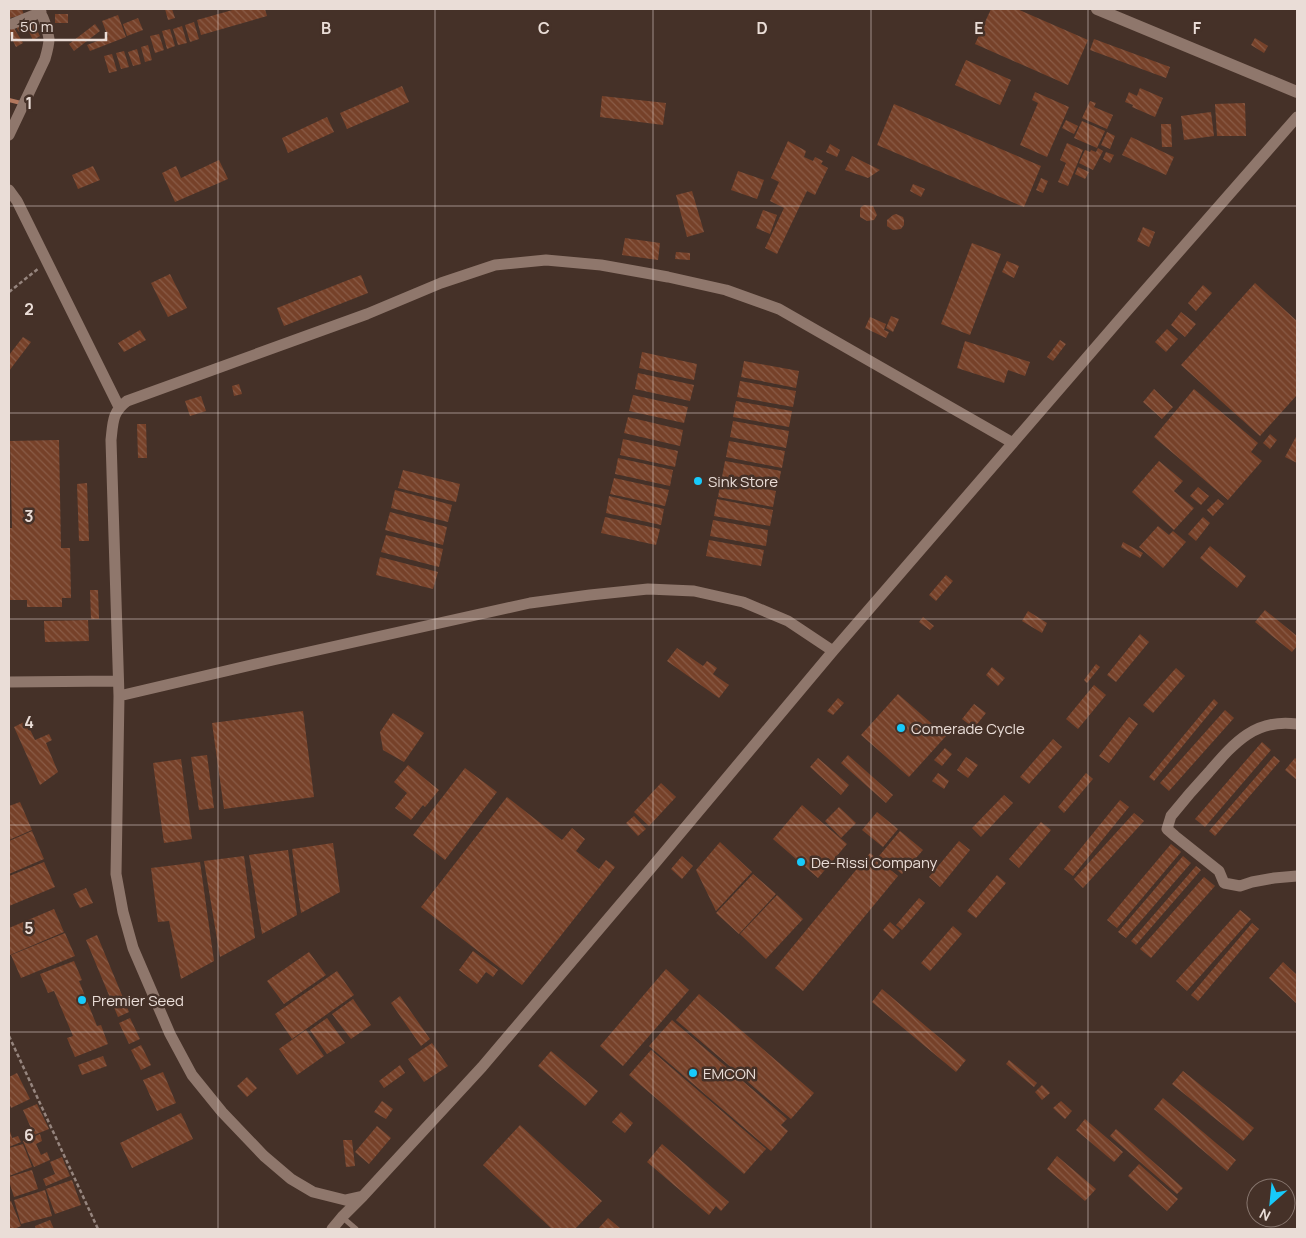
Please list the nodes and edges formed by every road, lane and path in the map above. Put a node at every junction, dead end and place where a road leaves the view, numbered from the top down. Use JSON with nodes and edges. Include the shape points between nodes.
{"nodes":[{"id":1,"x":1097,"y":9,"type":"edge"},
{"id":2,"x":39,"y":10,"type":"edge"},
{"id":3,"x":9,"y":24,"type":"edge"},
{"id":4,"x":1297,"y":92,"type":"edge"},
{"id":5,"x":1297,"y":117,"type":"edge"},
{"id":6,"x":9,"y":134,"type":"edge"},
{"id":7,"x":9,"y":190,"type":"edge"},
{"id":8,"x":47,"y":261,"type":"junction"},
{"id":9,"x":9,"y":292,"type":"edge"},
{"id":10,"x":119,"y":407,"type":"junction"},
{"id":11,"x":1013,"y":442,"type":"junction"},
{"id":12,"x":833,"y":651,"type":"junction"},
{"id":13,"x":118,"y":680,"type":"junction"},
{"id":14,"x":9,"y":682,"type":"edge"},
{"id":15,"x":119,"y":696,"type":"junction"},
{"id":16,"x":1297,"y":724,"type":"edge"},
{"id":17,"x":1297,"y":876,"type":"edge"},
{"id":18,"x":9,"y":1036,"type":"edge"},
{"id":19,"x":364,"y":1196,"type":"junction"},
{"id":20,"x":342,"y":1217,"type":"junction"},
{"id":21,"x":98,"y":1229,"type":"edge"},
{"id":22,"x":332,"y":1229,"type":"edge"},
{"id":23,"x":356,"y":1229,"type":"edge"}],
"edges":[{"from":1,"to":4,"type":"street"},
{"from":2,"to":3,"type":"street"},
{"from":2,"to":6,"type":"street","via":[[49,38],[48,50]]},
{"from":5,"to":11,"type":"street"},
{"from":7,"to":8,"type":"street"},
{"from":8,"to":9,"type":"path"},
{"from":8,"to":10,"type":"street"},
{"from":10,"to":11,"type":"street","via":[[127,401],[367,314],[441,283],[495,265],[546,260],[601,265],[668,277],[726,290],[779,309]]},
{"from":10,"to":13,"type":"street","via":[[113,417],[111,440]]},
{"from":11,"to":12,"type":"street"},
{"from":12,"to":15,"type":"street","via":[[788,621],[743,602],[694,591],[648,589],[530,603]]},
{"from":12,"to":19,"type":"street","via":[[482,1067]]},
{"from":13,"to":14,"type":"street"},
{"from":13,"to":15,"type":"street"},
{"from":15,"to":19,"type":"street","via":[[116,874],[122,912],[133,948],[170,1034],[192,1075],[222,1112],[291,1179],[313,1192],[344,1200]]},
{"from":16,"to":17,"type":"street","via":[[1261,727],[1238,740],[1170,816],[1167,828],[1219,871],[1224,883],[1240,886]]},
{"from":18,"to":21,"type":"path"},
{"from":19,"to":20,"type":"street"},
{"from":20,"to":22,"type":"street"},
{"from":20,"to":23,"type":"lane"}]}
